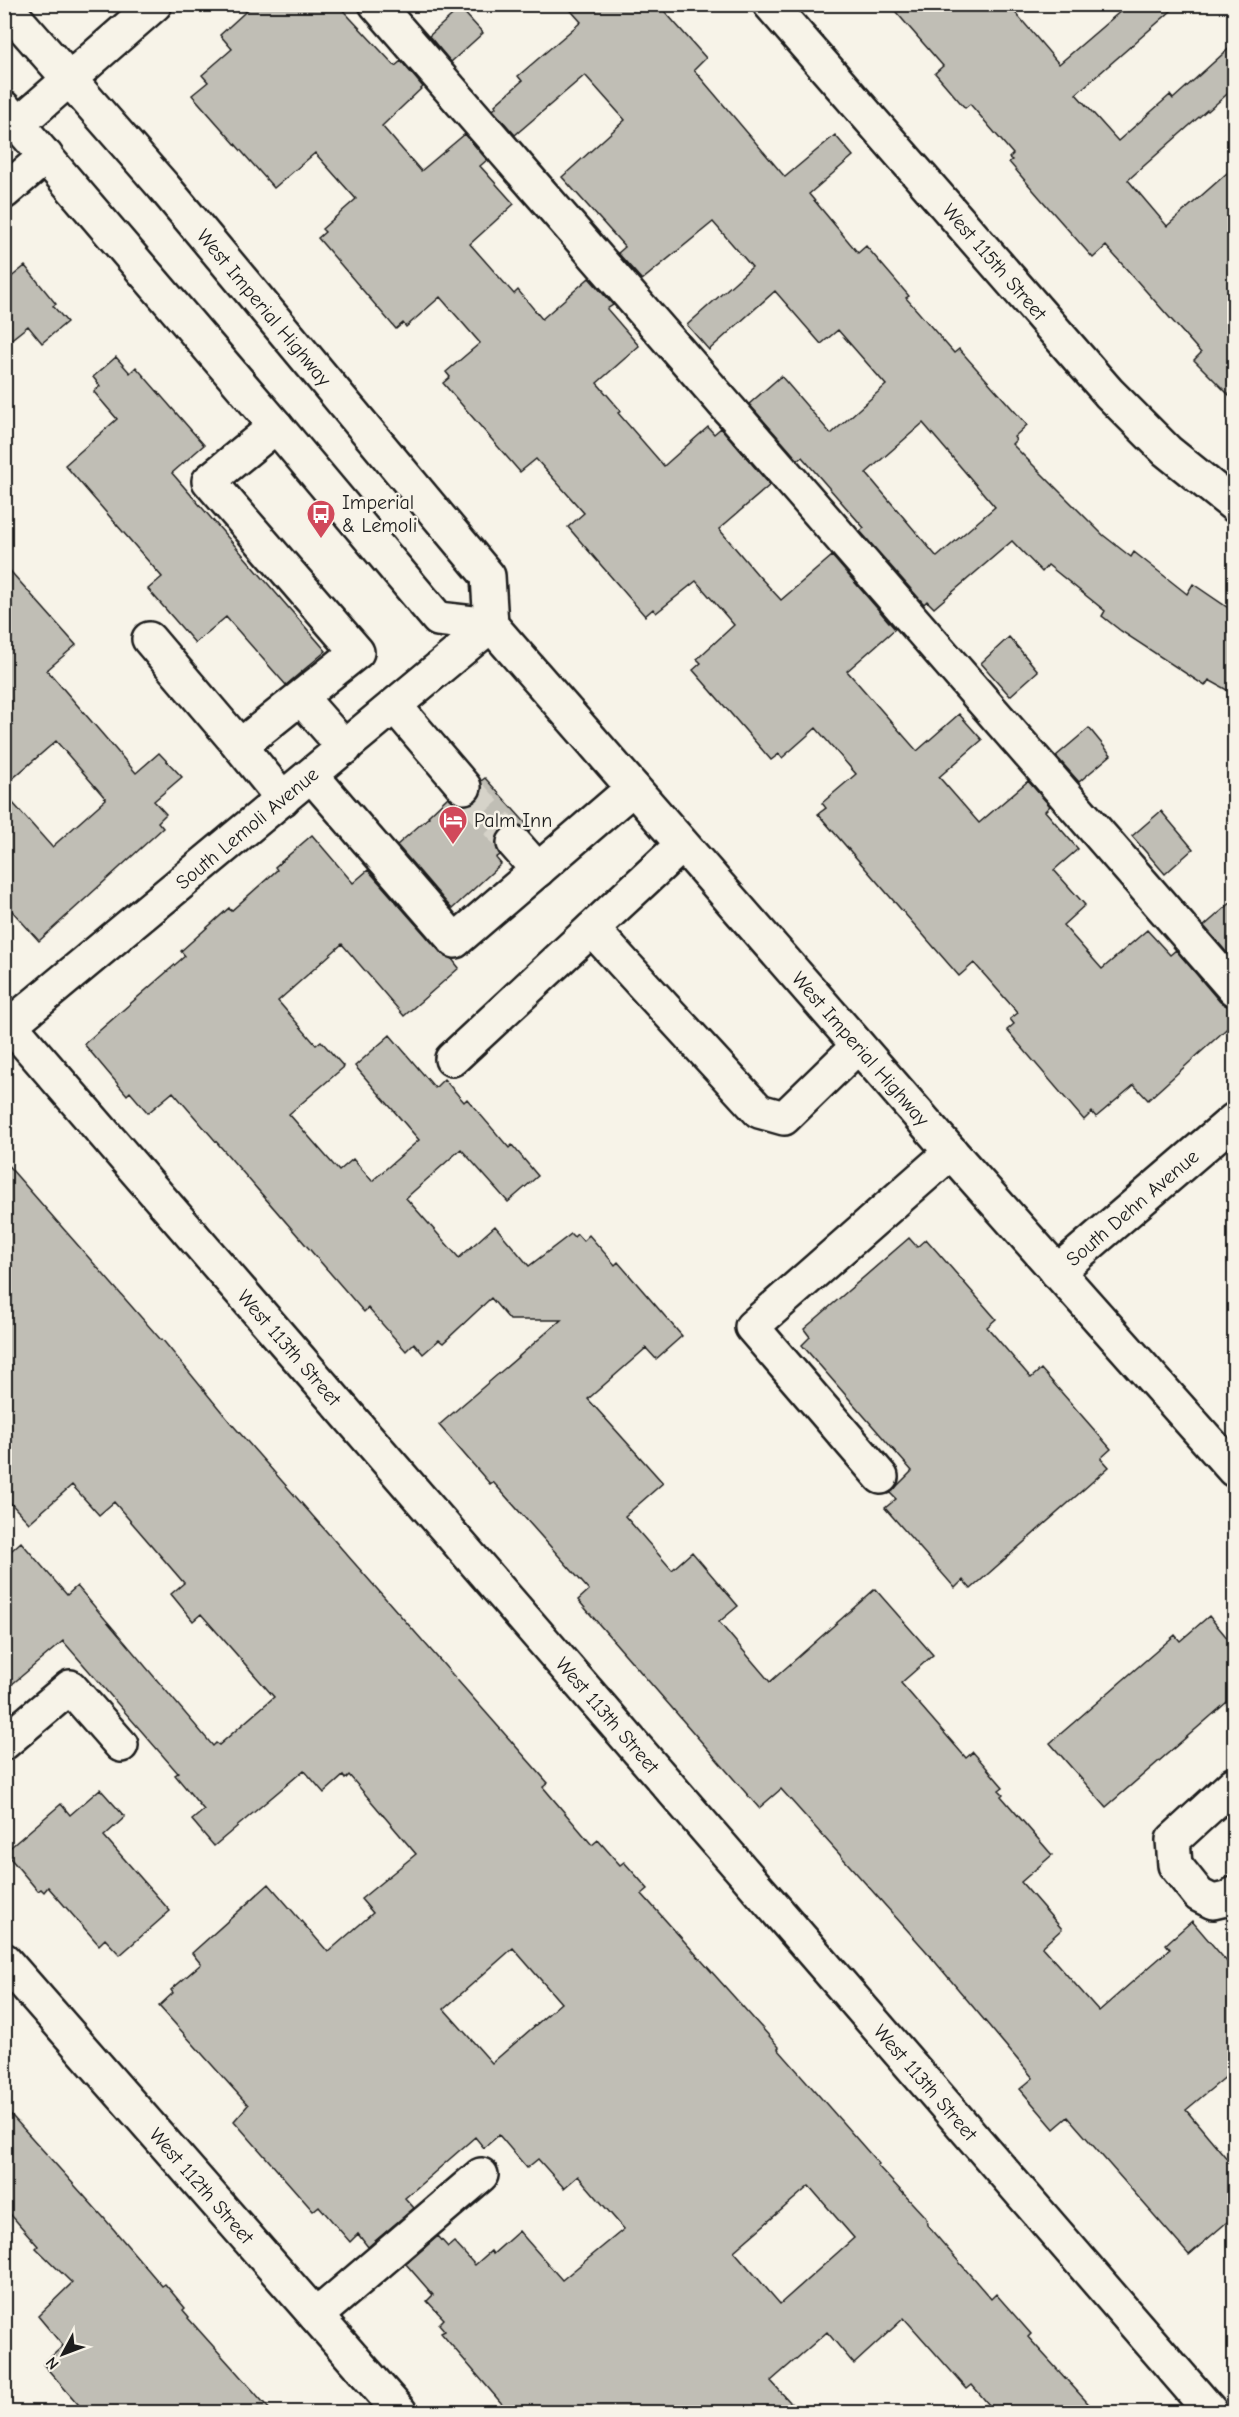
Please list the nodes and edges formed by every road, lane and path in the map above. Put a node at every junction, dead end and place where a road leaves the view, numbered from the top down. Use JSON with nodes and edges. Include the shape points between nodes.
{"nodes":[{"id":1,"x":4,"y":4,"type":"edge"},
{"id":2,"x":155,"y":4,"type":"edge"},
{"id":3,"x":376,"y":4,"type":"edge"},
{"id":4,"x":770,"y":4,"type":"edge"},
{"id":5,"x":70,"y":79,"type":"junction"},
{"id":6,"x":11,"y":116,"type":"edge"},
{"id":7,"x":46,"y":156,"type":"junction"},
{"id":8,"x":4,"y":192,"type":"edge"},
{"id":9,"x":276,"y":426,"type":"junction"},
{"id":10,"x":1234,"y":505,"type":"edge"},
{"id":11,"x":490,"y":625,"type":"junction"},
{"id":12,"x":149,"y":639,"type":"dead end"},
{"id":13,"x":301,"y":698,"type":"junction"},
{"id":14,"x":395,"y":706,"type":"junction"},
{"id":15,"x":240,"y":746,"type":"junction"},
{"id":16,"x":345,"y":748,"type":"junction"},
{"id":17,"x":312,"y":776,"type":"junction"},
{"id":18,"x":464,"y":787,"type":"tunnel mouth"},
{"id":19,"x":633,"y":788,"type":"junction"},
{"id":20,"x":283,"y":799,"type":"junction"},
{"id":21,"x":514,"y":843,"type":"tunnel mouth"},
{"id":22,"x":682,"y":845,"type":"junction"},
{"id":23,"x":538,"y":870,"type":"junction"},
{"id":24,"x":592,"y":929,"type":"junction"},
{"id":25,"x":1234,"y":989,"type":"edge"},
{"id":26,"x":6,"y":1024,"type":"edge"},
{"id":27,"x":858,"y":1046,"type":"junction"},
{"id":28,"x":452,"y":1059,"type":"dead end"},
{"id":29,"x":1234,"y":1120,"type":"edge"},
{"id":30,"x":951,"y":1152,"type":"junction"},
{"id":31,"x":1057,"y":1272,"type":"junction"},
{"id":32,"x":1234,"y":1470,"type":"edge"},
{"id":33,"x":881,"y":1477,"type":"dead end"},
{"id":34,"x":4,"y":1743,"type":"edge"},
{"id":35,"x":122,"y":1745,"type":"dead end"},
{"id":36,"x":1234,"y":1784,"type":"edge"},
{"id":37,"x":1234,"y":1894,"type":"edge"},
{"id":38,"x":4,"y":1960,"type":"edge"},
{"id":39,"x":481,"y":2175,"type":"dead end"},
{"id":40,"x":316,"y":2316,"type":"junction"},
{"id":41,"x":400,"y":2412,"type":"edge"},
{"id":42,"x":1211,"y":2412,"type":"edge"}],
"edges":[{"from":1,"to":5,"type":"street","name":"West Imperial Highway"},
{"from":2,"to":5,"type":"street"},
{"from":3,"to":25,"type":"street"},
{"from":4,"to":10,"type":"street","name":"West 115th Street","via":[[1109,393],[1167,451]]},
{"from":5,"to":6,"type":"street"},
{"from":5,"to":11,"type":"street","name":"West Imperial Highway","via":[[488,576]]},
{"from":6,"to":7,"type":"street"},
{"from":7,"to":8,"type":"street"},
{"from":7,"to":9,"type":"street"},
{"from":9,"to":11,"type":"street","via":[[438,620]]},
{"from":9,"to":13,"type":"street","via":[[209,482],[357,652]]},
{"from":11,"to":14,"type":"street","name":"South Lemoli Avenue"},
{"from":11,"to":19,"type":"street","name":"West Imperial Highway"},
{"from":12,"to":15,"type":"street"},
{"from":13,"to":15,"type":"street"},
{"from":13,"to":16,"type":"street"},
{"from":14,"to":16,"type":"street","name":"South Lemoli Avenue"},
{"from":14,"to":18,"type":"street"},
{"from":15,"to":20,"type":"street"},
{"from":16,"to":17,"type":"street","name":"South Lemoli Avenue"},
{"from":17,"to":20,"type":"street","name":"South Lemoli Avenue"},
{"from":17,"to":23,"type":"street","via":[[455,941]]},
{"from":19,"to":22,"type":"street","name":"West Imperial Highway"},
{"from":19,"to":23,"type":"street"},
{"from":20,"to":26,"type":"street","name":"South Lemoli Avenue"},
{"from":21,"to":23,"type":"street"},
{"from":22,"to":24,"type":"street"},
{"from":22,"to":27,"type":"street","name":"West Imperial Highway"},
{"from":24,"to":27,"type":"street","via":[[759,1111],[784,1118]]},
{"from":24,"to":28,"type":"street"},
{"from":26,"to":42,"type":"street","name":"West 113th Street"},
{"from":27,"to":30,"type":"street","name":"West Imperial Highway"},
{"from":29,"to":31,"type":"street","name":"South Dehn Avenue"},
{"from":30,"to":31,"type":"street","name":"West Imperial Highway"},
{"from":30,"to":33,"type":"street","via":[[752,1327]]},
{"from":31,"to":32,"type":"street","name":"West Imperial Highway"},
{"from":34,"to":35,"type":"street","via":[[70,1687]]},
{"from":36,"to":37,"type":"street","via":[[1173,1840],[1175,1865],[1199,1895],[1213,1902]]},
{"from":38,"to":40,"type":"street","name":"West 112th Street"},
{"from":39,"to":40,"type":"street"},
{"from":40,"to":41,"type":"street","name":"West 112th Street"}]}
